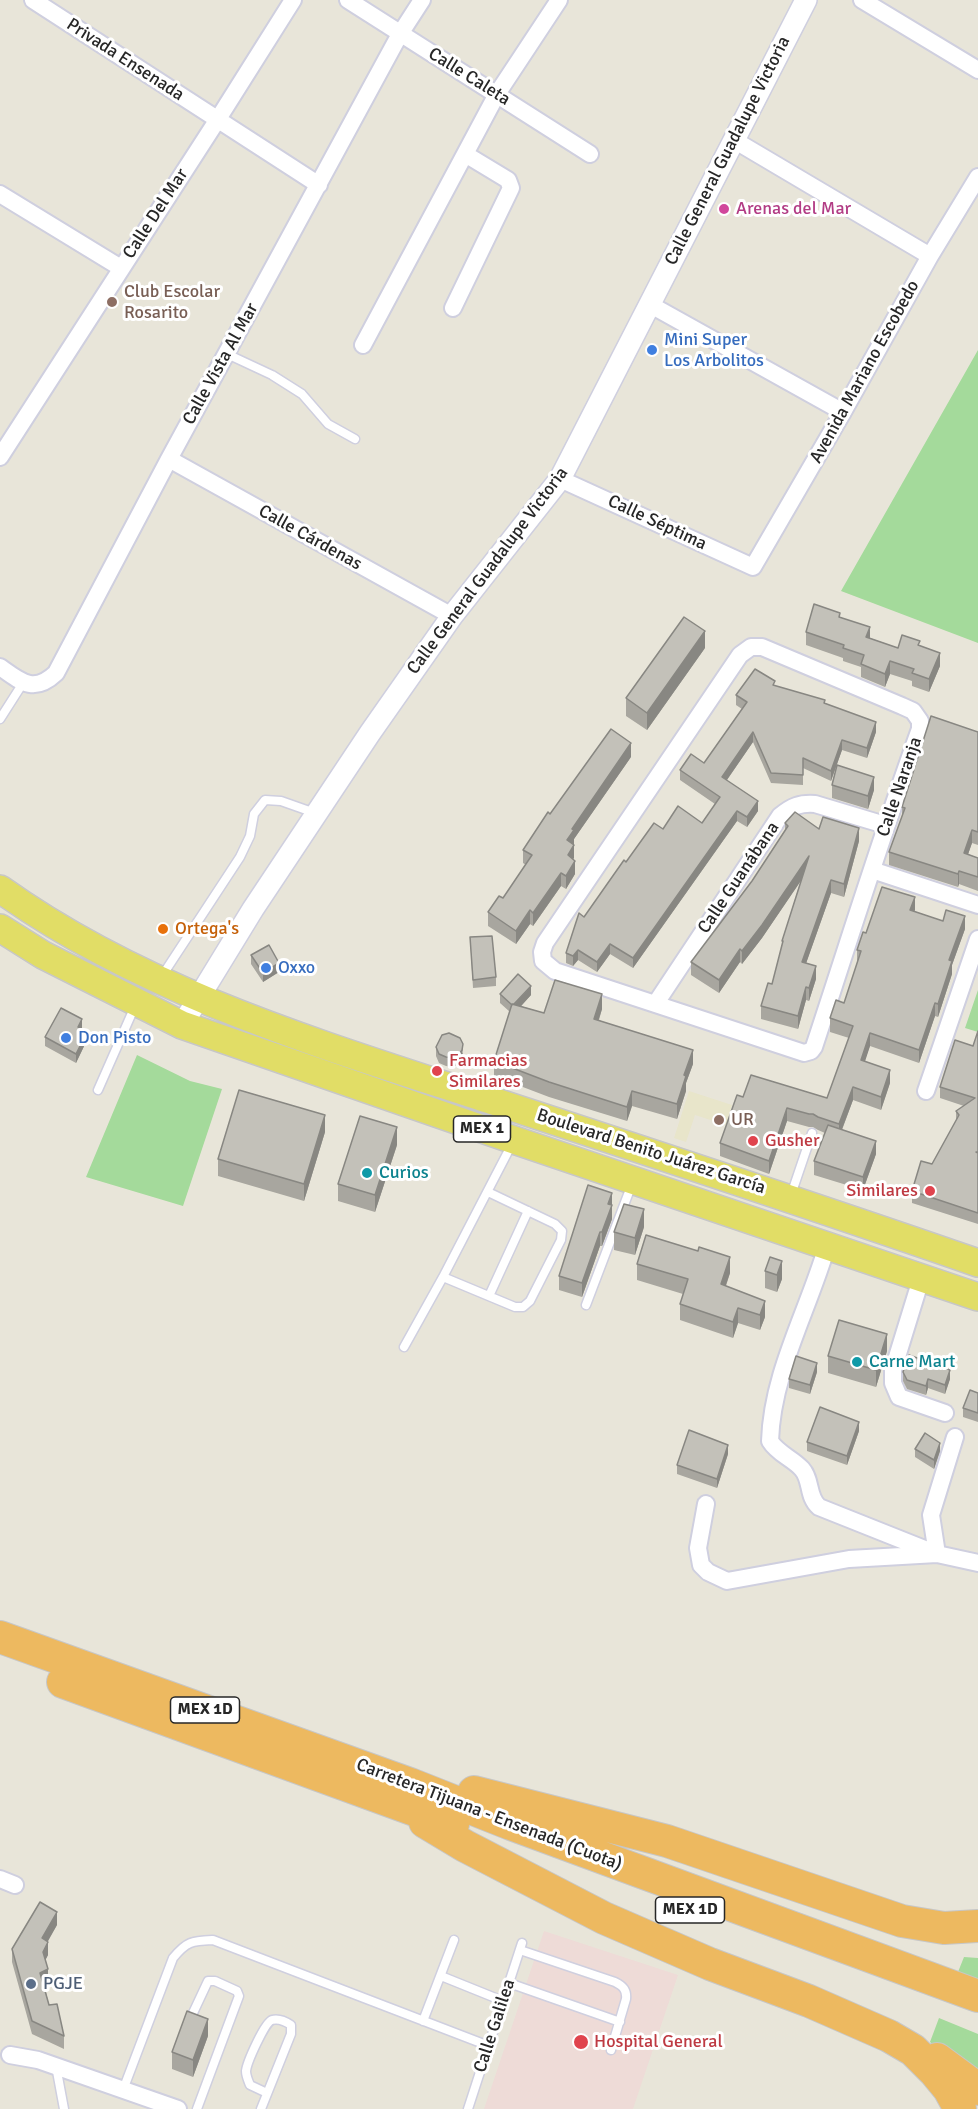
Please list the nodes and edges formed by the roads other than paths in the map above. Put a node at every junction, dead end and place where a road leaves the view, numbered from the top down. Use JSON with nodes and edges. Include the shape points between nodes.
{"nodes":[{"id":1,"x":33,"y":0,"type":"edge"},
{"id":2,"x":292,"y":0,"type":"edge"},
{"id":3,"x":348,"y":0,"type":"edge"},
{"id":4,"x":422,"y":0,"type":"edge"},
{"id":5,"x":559,"y":0,"type":"edge"},
{"id":6,"x":806,"y":0,"type":"edge"},
{"id":7,"x":862,"y":0,"type":"edge"},
{"id":8,"x":400,"y":34,"type":"junction"},
{"id":9,"x":978,"y":70,"type":"edge"},
{"id":10,"x":497,"y":94,"type":"junction"},
{"id":11,"x":218,"y":119,"type":"junction"},
{"id":12,"x":734,"y":140,"type":"junction"},
{"id":13,"x":590,"y":153,"type":"dead end"},
{"id":14,"x":465,"y":154,"type":"junction"},
{"id":15,"x":978,"y":177,"type":"edge"},
{"id":16,"x":319,"y":185,"type":"junction"},
{"id":17,"x":0,"y":194,"type":"edge"},
{"id":18,"x":930,"y":256,"type":"junction"},
{"id":19,"x":121,"y":268,"type":"junction"},
{"id":20,"x":649,"y":304,"type":"junction"},
{"id":21,"x":453,"y":308,"type":"dead end"},
{"id":22,"x":363,"y":345,"type":"dead end"},
{"id":23,"x":227,"y":354,"type":"junction"},
{"id":24,"x":843,"y":412,"type":"junction"},
{"id":25,"x":355,"y":439,"type":"dead end"},
{"id":26,"x":0,"y":457,"type":"edge"},
{"id":27,"x":169,"y":459,"type":"junction"},
{"id":28,"x":560,"y":479,"type":"junction"},
{"id":29,"x":753,"y":567,"type":"joint"},
{"id":30,"x":452,"y":616,"type":"junction"},
{"id":31,"x":0,"y":667,"type":"edge"},
{"id":32,"x":23,"y":683,"type":"junction"},
{"id":33,"x":0,"y":719,"type":"edge"},
{"id":34,"x":316,"y":813,"type":"junction"},
{"id":35,"x":885,"y":825,"type":"junction"},
{"id":36,"x":872,"y":870,"type":"junction"},
{"id":37,"x":0,"y":890,"type":"edge"},
{"id":38,"x":978,"y":905,"type":"edge"},
{"id":39,"x":0,"y":928,"type":"edge"},
{"id":40,"x":978,"y":939,"type":"edge"},
{"id":41,"x":160,"y":980,"type":"junction"},
{"id":42,"x":197,"y":997,"type":"junction"},
{"id":43,"x":136,"y":1003,"type":"junction"},
{"id":44,"x":656,"y":1003,"type":"junction"},
{"id":45,"x":182,"y":1025,"type":"junction"},
{"id":46,"x":98,"y":1090,"type":"dead end"},
{"id":47,"x":926,"y":1091,"type":"dead end"},
{"id":48,"x":812,"y":1133,"type":"dead end"},
{"id":49,"x":514,"y":1140,"type":"junction"},
{"id":50,"x":633,"y":1181,"type":"junction"},
{"id":51,"x":488,"y":1192,"type":"junction"},
{"id":52,"x":790,"y":1198,"type":"junction"},
{"id":53,"x":528,"y":1211,"type":"junction"},
{"id":54,"x":827,"y":1246,"type":"junction"},
{"id":55,"x":978,"y":1263,"type":"edge"},
{"id":56,"x":442,"y":1277,"type":"junction"},
{"id":57,"x":921,"y":1279,"type":"junction"},
{"id":58,"x":489,"y":1296,"type":"junction"},
{"id":59,"x":978,"y":1297,"type":"edge"},
{"id":60,"x":586,"y":1305,"type":"dead end"},
{"id":61,"x":405,"y":1347,"type":"dead end"},
{"id":62,"x":945,"y":1413,"type":"dead end"},
{"id":63,"x":955,"y":1437,"type":"dead end"},
{"id":64,"x":706,"y":1504,"type":"dead end"},
{"id":65,"x":937,"y":1554,"type":"junction"},
{"id":66,"x":978,"y":1563,"type":"edge"},
{"id":67,"x":0,"y":1637,"type":"edge"},
{"id":68,"x":0,"y":1659,"type":"edge"},
{"id":69,"x":406,"y":1795,"type":"junction"},
{"id":70,"x":595,"y":1823,"type":"junction"},
{"id":71,"x":604,"y":1918,"type":"junction"},
{"id":72,"x":978,"y":1926,"type":"edge"},
{"id":73,"x":454,"y":1940,"type":"dead end"},
{"id":74,"x":978,"y":1947,"type":"edge"},
{"id":75,"x":441,"y":1976,"type":"junction"},
{"id":76,"x":509,"y":1983,"type":"junction"},
{"id":77,"x":978,"y":1996,"type":"edge"},
{"id":78,"x":503,"y":2001,"type":"junction"},
{"id":79,"x":193,"y":2013,"type":"edge"},
{"id":80,"x":978,"y":2016,"type":"edge"},
{"id":81,"x":423,"y":2021,"type":"junction"},
{"id":82,"x":620,"y":2022,"type":"junction"},
{"id":83,"x":489,"y":2046,"type":"junction"},
{"id":84,"x":611,"y":2050,"type":"dead end"},
{"id":85,"x":10,"y":2055,"type":"dead end"},
{"id":86,"x":55,"y":2066,"type":"junction"},
{"id":87,"x":978,"y":2089,"type":"edge"},
{"id":88,"x":123,"y":2090,"type":"junction"},
{"id":89,"x":267,"y":2093,"type":"junction"},
{"id":90,"x":64,"y":2109,"type":"edge"},
{"id":91,"x":178,"y":2109,"type":"edge"},
{"id":92,"x":197,"y":2109,"type":"edge"},
{"id":93,"x":261,"y":2109,"type":"edge"},
{"id":94,"x":468,"y":2109,"type":"edge"},
{"id":95,"x":960,"y":2109,"type":"edge"}],
"edges":[{"from":1,"to":11,"type":"street","name":"Privada Ensenada"},
{"from":2,"to":11,"type":"street","name":"Calle Del Mar"},
{"from":3,"to":8,"type":"street","name":"Calle Caleta"},
{"from":4,"to":8,"type":"street","name":"Calle Vista Al Mar"},
{"from":5,"to":10,"type":"street"},
{"from":6,"to":12,"type":"street","name":"Calle General Guadalupe Victoria"},
{"from":7,"to":9,"type":"street"},
{"from":8,"to":10,"type":"street","name":"Calle Caleta"},
{"from":8,"to":16,"type":"street","name":"Calle Vista Al Mar"},
{"from":10,"to":13,"type":"street","name":"Calle Caleta"},
{"from":10,"to":14,"type":"street"},
{"from":11,"to":16,"type":"street","name":"Privada Ensenada"},
{"from":11,"to":19,"type":"street","name":"Calle Del Mar"},
{"from":12,"to":18,"type":"street"},
{"from":12,"to":20,"type":"street","name":"Calle General Guadalupe Victoria"},
{"from":14,"to":21,"type":"street","via":[[508,180],[511,188]]},
{"from":14,"to":22,"type":"street"},
{"from":15,"to":18,"type":"street","name":"Avenida Mariano Escobedo"},
{"from":16,"to":23,"type":"street","name":"Calle Vista Al Mar"},
{"from":17,"to":19,"type":"street"},
{"from":18,"to":24,"type":"street","name":"Avenida Mariano Escobedo"},
{"from":19,"to":26,"type":"street","name":"Calle Del Mar"},
{"from":20,"to":24,"type":"street"},
{"from":20,"to":28,"type":"street","name":"Calle General Guadalupe Victoria"},
{"from":23,"to":25,"type":"lane","via":[[302,394],[328,424]]},
{"from":23,"to":27,"type":"street","name":"Calle Vista Al Mar"},
{"from":24,"to":29,"type":"street","name":"Avenida Mariano Escobedo"},
{"from":27,"to":30,"type":"street","name":"Calle Cárdenas"},
{"from":27,"to":32,"type":"street","name":"Calle Vista Al Mar","via":[[56,673],[46,682]]},
{"from":28,"to":29,"type":"street","name":"Calle Séptima"},
{"from":28,"to":30,"type":"street","name":"Calle General Guadalupe Victoria"},
{"from":30,"to":34,"type":"street","name":"Calle General Guadalupe Victoria"},
{"from":31,"to":32,"type":"street"},
{"from":32,"to":33,"type":"lane"},
{"from":34,"to":41,"type":"lane","via":[[265,800],[254,814],[250,836],[240,857]]},
{"from":34,"to":42,"type":"street","name":"Calle General Guadalupe Victoria"},
{"from":35,"to":36,"type":"street","name":"Calle Naranja"},
{"from":35,"to":44,"type":"street","name":"Calle Guanábana","via":[[815,804],[792,806],[780,816]]},
{"from":35,"to":44,"type":"street","name":"Calle Naranja","via":[[920,729],[917,716],[902,706],[762,647],[751,647],[740,655],[542,952],[543,961],[555,971]]},
{"from":36,"to":38,"type":"street"},
{"from":36,"to":44,"type":"street","name":"Calle Naranja","via":[[811,1051],[804,1053]]},
{"from":37,"to":41,"type":"main road","name":"Boulevard Benito Juárez García","number":"MEX 1","via":[[107,956]]},
{"from":39,"to":43,"type":"main road","name":"Boulevard Benito Juárez García","number":"MEX 1"},
{"from":40,"to":47,"type":"street"},
{"from":41,"to":42,"type":"main road","name":"Boulevard Benito Juárez García","number":"MEX 1"},
{"from":42,"to":45,"type":"street","name":"Calle General Guadalupe Victoria"},
{"from":42,"to":52,"type":"main road","name":"Boulevard Benito Juárez García","number":"MEX 1","via":[[427,1079]]},
{"from":43,"to":45,"type":"main road","name":"Boulevard Benito Juárez García","number":"MEX 1"},
{"from":43,"to":46,"type":"lane"},
{"from":45,"to":49,"type":"main road","name":"Boulevard Benito Juárez García","number":"MEX 1"},
{"from":48,"to":52,"type":"lane"},
{"from":49,"to":50,"type":"main road","name":"Boulevard Benito Juárez García","number":"MEX 1"},
{"from":49,"to":51,"type":"lane"},
{"from":50,"to":54,"type":"main road","name":"Boulevard Benito Juárez García","number":"MEX 1"},
{"from":50,"to":60,"type":"lane"},
{"from":51,"to":53,"type":"lane"},
{"from":51,"to":56,"type":"lane"},
{"from":52,"to":55,"type":"main road","name":"Boulevard Benito Juárez García","number":"MEX 1"},
{"from":53,"to":58,"type":"lane"},
{"from":53,"to":58,"type":"lane","via":[[559,1227],[561,1240],[527,1304],[519,1308]]},
{"from":54,"to":57,"type":"main road","name":"Boulevard Benito Juárez García","number":"MEX 1"},
{"from":54,"to":65,"type":"street","via":[[777,1388],[770,1441],[803,1470],[812,1500],[819,1507]]},
{"from":56,"to":58,"type":"lane"},
{"from":56,"to":61,"type":"lane"},
{"from":57,"to":59,"type":"main road","name":"Boulevard Benito Juárez García","number":"MEX 1"},
{"from":57,"to":62,"type":"street","via":[[893,1370],[893,1383],[899,1397]]},
{"from":63,"to":65,"type":"street","via":[[931,1515]]},
{"from":64,"to":65,"type":"street","via":[[698,1548],[701,1565],[728,1581],[849,1559]]},
{"from":65,"to":66,"type":"street"},
{"from":67,"to":69,"type":"highway","name":"Carretera Tijuana - Ensenada (Cuota)","number":"MEX 1D"},
{"from":68,"to":69,"type":"highway","name":"Carretera Tijuana - Ensenada (Cuota)","number":"MEX 1D"},
{"from":69,"to":70,"type":"highway","via":[[431,1785]]},
{"from":69,"to":71,"type":"highway","via":[[431,1827]]},
{"from":69,"to":77,"type":"highway","name":"Carretera Tijuana - Ensenada (Cuota)","number":"MEX 1D","via":[[511,1824]]},
{"from":69,"to":80,"type":"highway","name":"Carretera Tijuana - Ensenada (Cuota)","number":"MEX 1D"},
{"from":70,"to":72,"type":"highway","via":[[677,1844],[902,1921],[944,1928]]},
{"from":70,"to":74,"type":"highway","via":[[916,1940]]},
{"from":71,"to":87,"type":"highway","via":[[660,1934],[879,2021]]},
{"from":71,"to":95,"type":"highway","via":[[889,2036],[913,2050],[935,2072]]},
{"from":73,"to":75,"type":"lane"},
{"from":75,"to":78,"type":"lane"},
{"from":75,"to":81,"type":"lane"},
{"from":76,"to":78,"type":"lane","name":"Calle Galilea"},
{"from":76,"to":82,"type":"lane"},
{"from":76,"to":82,"type":"lane","name":"Calle Galilea","via":[[521,1947],[620,1984],[627,1993]]},
{"from":78,"to":83,"type":"lane","name":"Calle Galilea"},
{"from":79,"to":92,"type":"lane","via":[[208,1982],[215,1981],[237,1991],[239,1996]]},
{"from":81,"to":83,"type":"lane"},
{"from":81,"to":88,"type":"lane","via":[[213,1940],[196,1941],[184,1945],[173,1958]]},
{"from":82,"to":84,"type":"lane"},
{"from":83,"to":94,"type":"lane","name":"Calle Galilea"},
{"from":85,"to":86,"type":"street"},
{"from":86,"to":88,"type":"street"},
{"from":86,"to":90,"type":"lane"},
{"from":88,"to":91,"type":"street"},
{"from":89,"to":89,"type":"lane","via":[[292,2029],[291,2025],[274,2019],[266,2024],[246,2068],[249,2085]]},
{"from":89,"to":93,"type":"lane"}]}
